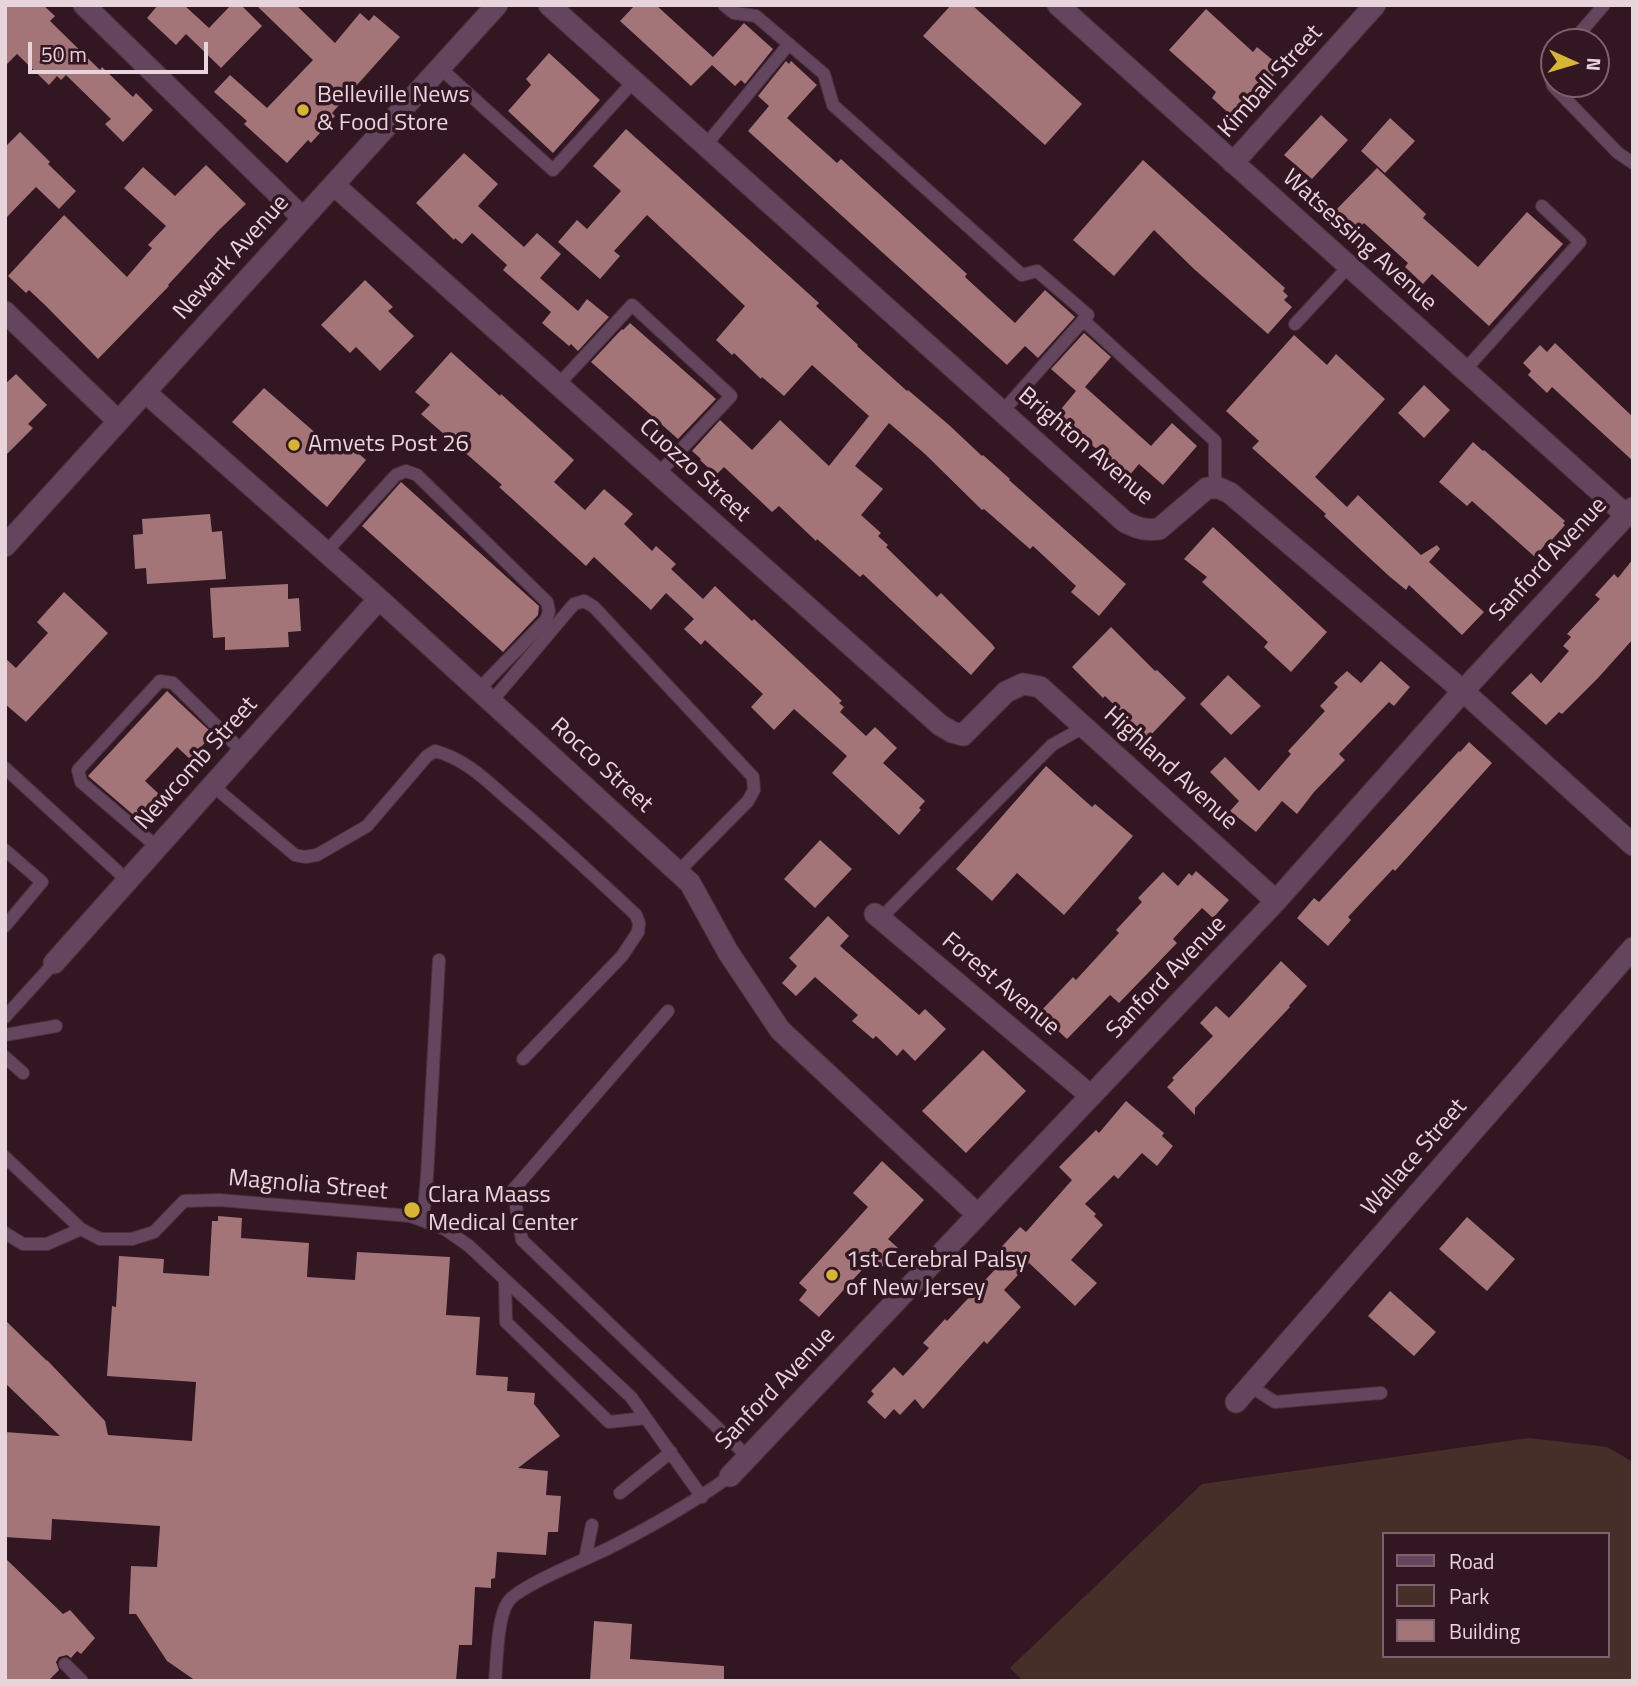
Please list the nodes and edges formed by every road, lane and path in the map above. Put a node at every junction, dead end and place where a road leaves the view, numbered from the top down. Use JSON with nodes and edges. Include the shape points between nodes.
{"nodes":[{"id":1,"x":84,"y":5,"type":"edge"},
{"id":2,"x":497,"y":5,"type":"edge"},
{"id":3,"x":549,"y":5,"type":"edge"},
{"id":4,"x":724,"y":5,"type":"edge"},
{"id":5,"x":1058,"y":5,"type":"edge"},
{"id":6,"x":1375,"y":5,"type":"edge"},
{"id":7,"x":1604,"y":5,"type":"edge"},
{"id":8,"x":1584,"y":28,"type":"edge"},
{"id":9,"x":789,"y":44,"type":"junction"},
{"id":10,"x":440,"y":68,"type":"junction"},
{"id":11,"x":634,"y":81,"type":"junction"},
{"id":12,"x":1565,"y":98,"type":"edge"},
{"id":13,"x":705,"y":146,"type":"junction"},
{"id":14,"x":1233,"y":163,"type":"junction"},
{"id":15,"x":1633,"y":163,"type":"edge"},
{"id":16,"x":334,"y":185,"type":"junction"},
{"id":17,"x":1542,"y":206,"type":"dead end"},
{"id":18,"x":303,"y":218,"type":"junction"},
{"id":19,"x":1348,"y":267,"type":"junction"},
{"id":20,"x":5,"y":312,"type":"edge"},
{"id":21,"x":1083,"y":320,"type":"junction"},
{"id":22,"x":1295,"y":324,"type":"dead end"},
{"id":23,"x":1464,"y":371,"type":"junction"},
{"id":24,"x":558,"y":385,"type":"junction"},
{"id":25,"x":145,"y":392,"type":"junction"},
{"id":26,"x":1002,"y":412,"type":"junction"},
{"id":27,"x":118,"y":421,"type":"junction"},
{"id":28,"x":658,"y":474,"type":"junction"},
{"id":29,"x":1215,"y":488,"type":"junction"},
{"id":30,"x":1629,"y":512,"type":"edge"},
{"id":31,"x":5,"y":546,"type":"edge"},
{"id":32,"x":326,"y":552,"type":"junction"},
{"id":33,"x":379,"y":599,"type":"junction"},
{"id":34,"x":1023,"y":684,"type":"joint"},
{"id":35,"x":1463,"y":691,"type":"junction"},
{"id":36,"x":485,"y":696,"type":"junction"},
{"id":37,"x":1084,"y":727,"type":"junction"},
{"id":38,"x":243,"y":752,"type":"junction"},
{"id":39,"x":5,"y":768,"type":"edge"},
{"id":40,"x":213,"y":786,"type":"junction"},
{"id":41,"x":1633,"y":845,"type":"edge"},
{"id":42,"x":157,"y":847,"type":"junction"},
{"id":43,"x":5,"y":850,"type":"edge"},
{"id":44,"x":678,"y":872,"type":"junction"},
{"id":45,"x":128,"y":881,"type":"junction"},
{"id":46,"x":1276,"y":901,"type":"junction"},
{"id":47,"x":877,"y":916,"type":"joint"},
{"id":48,"x":5,"y":926,"type":"edge"},
{"id":49,"x":1633,"y":948,"type":"edge"},
{"id":50,"x":439,"y":960,"type":"dead end"},
{"id":51,"x":54,"y":963,"type":"joint"},
{"id":52,"x":668,"y":1011,"type":"dead end"},
{"id":53,"x":5,"y":1017,"type":"edge"},
{"id":54,"x":56,"y":1026,"type":"dead end"},
{"id":55,"x":5,"y":1035,"type":"edge"},
{"id":56,"x":5,"y":1057,"type":"edge"},
{"id":57,"x":523,"y":1059,"type":"dead end"},
{"id":58,"x":23,"y":1073,"type":"dead end"},
{"id":59,"x":1091,"y":1096,"type":"junction"},
{"id":60,"x":5,"y":1157,"type":"edge"},
{"id":61,"x":978,"y":1215,"type":"junction"},
{"id":62,"x":423,"y":1220,"type":"junction"},
{"id":63,"x":81,"y":1229,"type":"junction"},
{"id":64,"x":5,"y":1233,"type":"edge"},
{"id":65,"x":505,"y":1280,"type":"junction"},
{"id":66,"x":1381,"y":1393,"type":"dead end"},
{"id":67,"x":1243,"y":1394,"type":"joint"},
{"id":68,"x":646,"y":1418,"type":"junction"},
{"id":69,"x":671,"y":1452,"type":"junction"},
{"id":70,"x":748,"y":1457,"type":"junction"},
{"id":71,"x":730,"y":1476,"type":"joint"},
{"id":72,"x":620,"y":1493,"type":"dead end"},
{"id":73,"x":702,"y":1497,"type":"junction"},
{"id":74,"x":592,"y":1525,"type":"dead end"},
{"id":75,"x":585,"y":1559,"type":"junction"},
{"id":76,"x":65,"y":1664,"type":"dead end"},
{"id":77,"x":82,"y":1681,"type":"edge"},
{"id":78,"x":495,"y":1681,"type":"edge"}],
"edges":[{"from":1,"to":18,"type":"street"},
{"from":2,"to":10,"type":"street","name":"Newark Avenue"},
{"from":3,"to":11,"type":"street","name":"Brighton Avenue"},
{"from":4,"to":9,"type":"lane","via":[[734,13],[756,16]]},
{"from":5,"to":14,"type":"street","name":"Watsessing Avenue"},
{"from":6,"to":14,"type":"street","name":"Kimball Street"},
{"from":7,"to":8,"type":"lane"},
{"from":9,"to":13,"type":"lane"},
{"from":9,"to":21,"type":"lane","via":[[824,75],[833,105],[1022,275],[1037,271],[1088,315]]},
{"from":10,"to":11,"type":"lane","via":[[552,170]]},
{"from":10,"to":16,"type":"street","name":"Newark Avenue"},
{"from":11,"to":13,"type":"street","name":"Brighton Avenue"},
{"from":12,"to":15,"type":"lane"},
{"from":13,"to":26,"type":"street","name":"Brighton Avenue"},
{"from":14,"to":19,"type":"street","name":"Watsessing Avenue"},
{"from":16,"to":18,"type":"street","name":"Newark Avenue"},
{"from":16,"to":24,"type":"street","name":"Cuozzo Street"},
{"from":17,"to":23,"type":"lane","via":[[1580,242]]},
{"from":18,"to":25,"type":"street","name":"Newark Avenue"},
{"from":19,"to":22,"type":"lane"},
{"from":19,"to":23,"type":"street","name":"Watsessing Avenue"},
{"from":20,"to":27,"type":"street"},
{"from":21,"to":26,"type":"lane"},
{"from":21,"to":29,"type":"lane","via":[[1215,441]]},
{"from":23,"to":30,"type":"street","name":"Watsessing Avenue"},
{"from":24,"to":28,"type":"street","name":"Cuozzo Street"},
{"from":24,"to":28,"type":"lane","via":[[632,305],[731,396]]},
{"from":25,"to":27,"type":"street","name":"Newark Avenue"},
{"from":25,"to":32,"type":"street","name":"Rocco Street"},
{"from":26,"to":29,"type":"street","name":"Brighton Avenue","via":[[1125,522],[1140,529],[1159,529],[1207,488]]},
{"from":27,"to":31,"type":"street","name":"Newark Avenue"},
{"from":28,"to":34,"type":"street","name":"Cuozzo Street","via":[[940,726],[963,735],[1006,692]]},
{"from":29,"to":35,"type":"street","via":[[1230,493]]},
{"from":30,"to":35,"type":"street","name":"Sanford Avenue"},
{"from":32,"to":33,"type":"street","name":"Rocco Street"},
{"from":32,"to":36,"type":"lane","via":[[396,475],[406,471],[417,475],[547,602],[546,620]]},
{"from":33,"to":36,"type":"street","name":"Rocco Street"},
{"from":33,"to":38,"type":"street","name":"Newcomb Street"},
{"from":34,"to":37,"type":"street","name":"Highland Avenue","via":[[1040,687]]},
{"from":35,"to":41,"type":"street"},
{"from":35,"to":46,"type":"street","name":"Sanford Avenue"},
{"from":36,"to":44,"type":"street","name":"Rocco Street"},
{"from":36,"to":44,"type":"lane","via":[[574,604],[584,601],[594,607],[754,777],[748,801]]},
{"from":37,"to":46,"type":"street","name":"Highland Avenue"},
{"from":37,"to":47,"type":"lane","via":[[1052,745]]},
{"from":38,"to":40,"type":"street","name":"Newcomb Street"},
{"from":38,"to":42,"type":"lane","via":[[173,684],[160,681],[78,770],[81,782]]},
{"from":39,"to":45,"type":"lane"},
{"from":40,"to":42,"type":"street","name":"Newcomb Street"},
{"from":40,"to":57,"type":"lane","via":[[295,855],[305,857],[317,855],[368,826],[435,751],[469,766],[549,834],[636,915],[638,932],[622,956]]},
{"from":42,"to":45,"type":"street","name":"Newcomb Street"},
{"from":43,"to":48,"type":"lane","via":[[42,883]]},
{"from":44,"to":61,"type":"street","name":"Rocco Street","via":[[690,883],[727,952],[780,1030]]},
{"from":45,"to":51,"type":"street","name":"Newcomb Street"},
{"from":46,"to":59,"type":"street","name":"Sanford Avenue"},
{"from":47,"to":59,"type":"street","name":"Forest Avenue"},
{"from":49,"to":67,"type":"street","name":"Wallace Street"},
{"from":50,"to":62,"type":"lane"},
{"from":51,"to":53,"type":"lane"},
{"from":52,"to":70,"type":"lane","via":[[513,1190],[522,1240]]},
{"from":54,"to":55,"type":"lane"},
{"from":56,"to":58,"type":"lane"},
{"from":59,"to":61,"type":"street","name":"Sanford Avenue"},
{"from":60,"to":63,"type":"lane","name":"Magnolia Street"},
{"from":61,"to":70,"type":"street","name":"Sanford Avenue"},
{"from":62,"to":63,"type":"lane","name":"Magnolia Street","via":[[184,1200],[154,1232],[100,1239]]},
{"from":62,"to":65,"type":"lane","name":"Magnolia Street","via":[[469,1246]]},
{"from":63,"to":64,"type":"lane","via":[[47,1244],[23,1244]]},
{"from":65,"to":68,"type":"lane","name":"Magnolia Street","via":[[631,1397]]},
{"from":65,"to":68,"type":"lane","via":[[506,1322],[609,1422]]},
{"from":66,"to":67,"type":"lane","via":[[1275,1402]]},
{"from":68,"to":69,"type":"lane","name":"Magnolia Street"},
{"from":69,"to":72,"type":"lane"},
{"from":69,"to":73,"type":"lane","name":"Magnolia Street"},
{"from":70,"to":71,"type":"street","name":"Sanford Avenue"},
{"from":71,"to":73,"type":"lane"},
{"from":73,"to":75,"type":"lane"},
{"from":74,"to":75,"type":"lane"},
{"from":75,"to":78,"type":"lane","via":[[508,1601],[501,1621]]},
{"from":76,"to":77,"type":"lane"}]}
